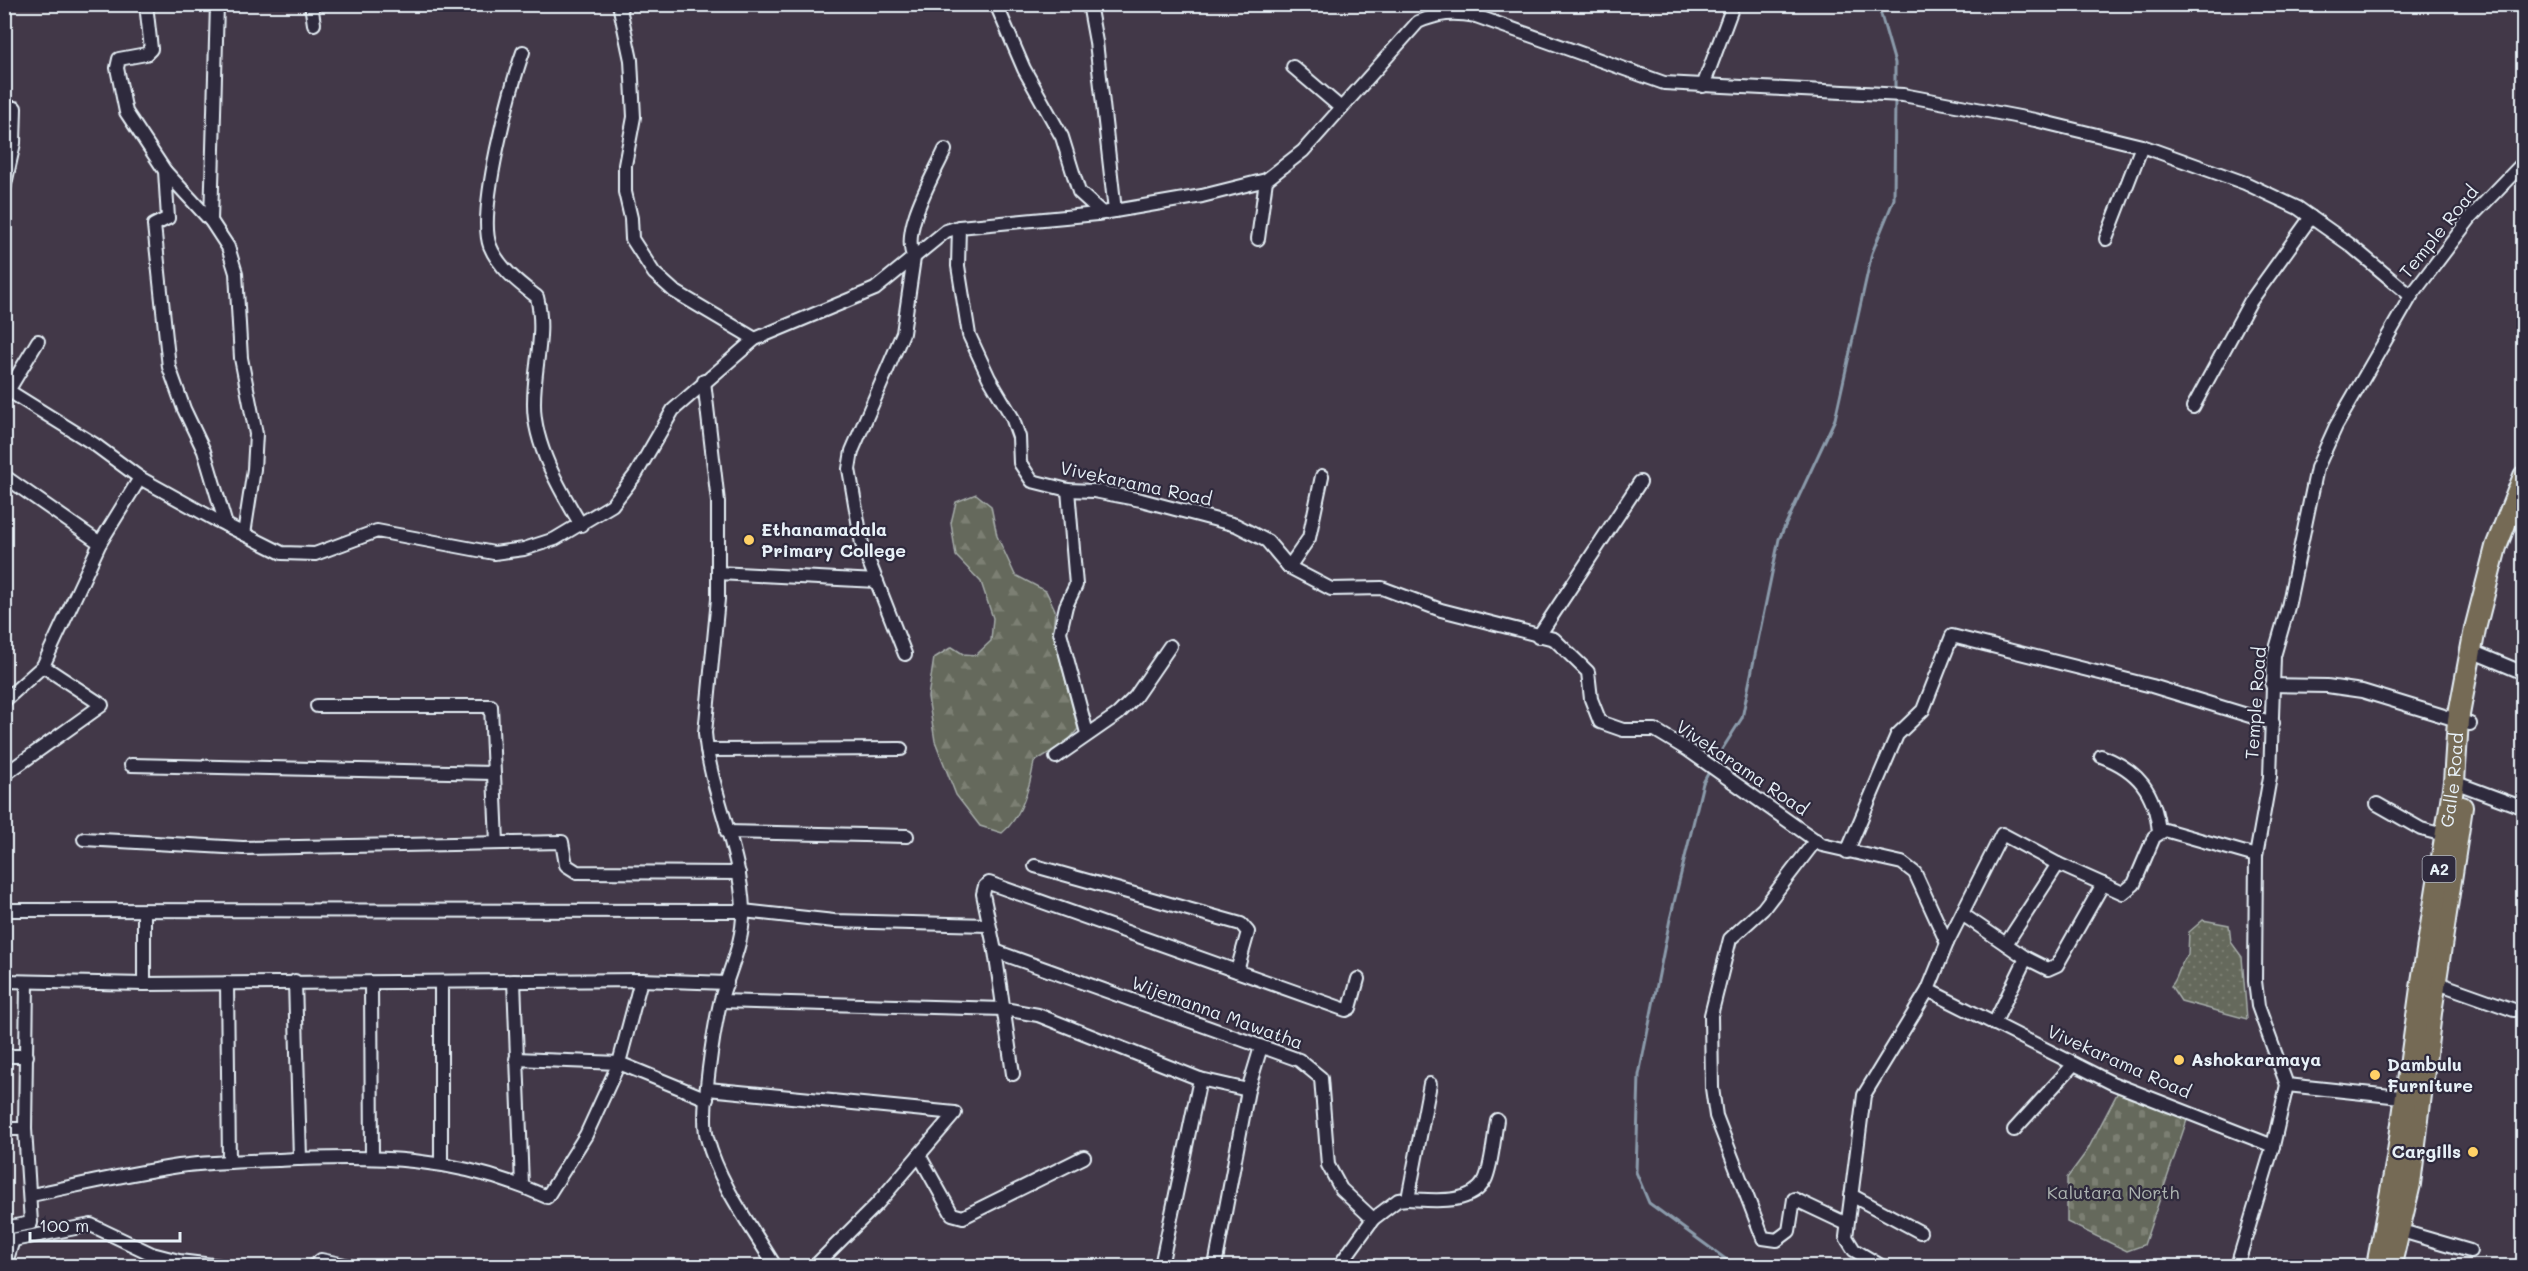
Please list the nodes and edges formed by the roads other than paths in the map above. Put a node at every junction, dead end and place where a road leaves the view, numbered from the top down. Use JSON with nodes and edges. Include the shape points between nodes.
{"nodes":[{"id":1,"x":146,"y":4,"type":"edge"},
{"id":2,"x":217,"y":4,"type":"edge"},
{"id":3,"x":311,"y":4,"type":"edge"},
{"id":4,"x":619,"y":4,"type":"edge"},
{"id":5,"x":996,"y":4,"type":"edge"},
{"id":6,"x":1089,"y":4,"type":"edge"},
{"id":7,"x":1730,"y":4,"type":"edge"},
{"id":8,"x":314,"y":24,"type":"dead end"},
{"id":9,"x":523,"y":52,"type":"dead end"},
{"id":10,"x":1293,"y":67,"type":"dead end"},
{"id":11,"x":1703,"y":86,"type":"junction"},
{"id":12,"x":4,"y":108,"type":"edge"},
{"id":13,"x":1341,"y":108,"type":"junction"},
{"id":14,"x":2142,"y":146,"type":"junction"},
{"id":15,"x":945,"y":150,"type":"dead end"},
{"id":16,"x":2523,"y":162,"type":"edge"},
{"id":17,"x":165,"y":171,"type":"junction"},
{"id":18,"x":1266,"y":180,"type":"junction"},
{"id":19,"x":4,"y":189,"type":"edge"},
{"id":20,"x":1114,"y":211,"type":"junction"},
{"id":21,"x":1102,"y":213,"type":"junction"},
{"id":22,"x":2311,"y":217,"type":"junction"},
{"id":23,"x":211,"y":220,"type":"junction"},
{"id":24,"x":959,"y":226,"type":"junction"},
{"id":25,"x":1258,"y":239,"type":"dead end"},
{"id":26,"x":2106,"y":239,"type":"dead end"},
{"id":27,"x":914,"y":258,"type":"junction"},
{"id":28,"x":2411,"y":296,"type":"junction"},
{"id":29,"x":755,"y":339,"type":"junction"},
{"id":30,"x":38,"y":341,"type":"dead end"},
{"id":31,"x":704,"y":381,"type":"junction"},
{"id":32,"x":6,"y":389,"type":"edge"},
{"id":33,"x":2193,"y":407,"type":"dead end"},
{"id":34,"x":4,"y":476,"type":"edge"},
{"id":35,"x":1322,"y":476,"type":"dead end"},
{"id":36,"x":2523,"y":476,"type":"edge"},
{"id":37,"x":140,"y":478,"type":"junction"},
{"id":38,"x":1640,"y":482,"type":"dead end"},
{"id":39,"x":1068,"y":489,"type":"junction"},
{"id":40,"x":2521,"y":502,"type":"edge"},
{"id":41,"x":226,"y":525,"type":"junction"},
{"id":42,"x":581,"y":525,"type":"junction"},
{"id":43,"x":244,"y":534,"type":"junction"},
{"id":44,"x":100,"y":543,"type":"junction"},
{"id":45,"x":1289,"y":567,"type":"junction"},
{"id":46,"x":718,"y":573,"type":"junction"},
{"id":47,"x":877,"y":581,"type":"junction"},
{"id":48,"x":1538,"y":637,"type":"junction"},
{"id":49,"x":1170,"y":646,"type":"dead end"},
{"id":50,"x":905,"y":654,"type":"dead end"},
{"id":51,"x":2477,"y":654,"type":"junction"},
{"id":52,"x":43,"y":666,"type":"junction"},
{"id":53,"x":2523,"y":673,"type":"edge"},
{"id":54,"x":2272,"y":685,"type":"junction"},
{"id":55,"x":4,"y":701,"type":"edge"},
{"id":56,"x":317,"y":706,"type":"dead end"},
{"id":57,"x":2464,"y":722,"type":"junction"},
{"id":58,"x":2273,"y":723,"type":"junction"},
{"id":59,"x":1087,"y":733,"type":"junction"},
{"id":60,"x":901,"y":749,"type":"dead end"},
{"id":61,"x":707,"y":750,"type":"junction"},
{"id":62,"x":2101,"y":756,"type":"dead end"},
{"id":63,"x":1056,"y":757,"type":"dead end"},
{"id":64,"x":131,"y":765,"type":"dead end"},
{"id":65,"x":494,"y":773,"type":"junction"},
{"id":66,"x":4,"y":775,"type":"edge"},
{"id":67,"x":2460,"y":784,"type":"junction"},
{"id":68,"x":2377,"y":804,"type":"dead end"},
{"id":69,"x":2523,"y":808,"type":"edge"},
{"id":70,"x":727,"y":832,"type":"junction"},
{"id":71,"x":2159,"y":832,"type":"junction"},
{"id":72,"x":2444,"y":835,"type":"junction"},
{"id":73,"x":907,"y":836,"type":"dead end"},
{"id":74,"x":84,"y":839,"type":"dead end"},
{"id":75,"x":1816,"y":840,"type":"junction"},
{"id":76,"x":497,"y":842,"type":"junction"},
{"id":77,"x":1847,"y":852,"type":"junction"},
{"id":78,"x":2256,"y":856,"type":"junction"},
{"id":79,"x":2058,"y":864,"type":"junction"},
{"id":80,"x":1035,"y":866,"type":"dead end"},
{"id":81,"x":739,"y":873,"type":"junction"},
{"id":82,"x":2103,"y":884,"type":"junction"},
{"id":83,"x":4,"y":910,"type":"edge"},
{"id":84,"x":744,"y":911,"type":"junction"},
{"id":85,"x":144,"y":912,"type":"junction"},
{"id":86,"x":1962,"y":914,"type":"junction"},
{"id":87,"x":988,"y":925,"type":"junction"},
{"id":88,"x":1947,"y":943,"type":"junction"},
{"id":89,"x":2006,"y":945,"type":"junction"},
{"id":90,"x":995,"y":951,"type":"junction"},
{"id":91,"x":2026,"y":958,"type":"junction"},
{"id":92,"x":1237,"y":971,"type":"junction"},
{"id":93,"x":1358,"y":979,"type":"dead end"},
{"id":94,"x":641,"y":980,"type":"junction"},
{"id":95,"x":4,"y":981,"type":"edge"},
{"id":96,"x":295,"y":981,"type":"junction"},
{"id":97,"x":514,"y":981,"type":"junction"},
{"id":98,"x":27,"y":982,"type":"junction"},
{"id":99,"x":441,"y":982,"type":"junction"},
{"id":100,"x":2435,"y":982,"type":"junction"},
{"id":101,"x":227,"y":983,"type":"junction"},
{"id":102,"x":371,"y":983,"type":"junction"},
{"id":103,"x":727,"y":983,"type":"junction"},
{"id":104,"x":144,"y":984,"type":"junction"},
{"id":105,"x":1928,"y":990,"type":"junction"},
{"id":106,"x":721,"y":1001,"type":"junction"},
{"id":107,"x":1004,"y":1009,"type":"junction"},
{"id":108,"x":2514,"y":1010,"type":"dead end"},
{"id":109,"x":1994,"y":1024,"type":"junction"},
{"id":110,"x":1261,"y":1047,"type":"junction"},
{"id":111,"x":4,"y":1056,"type":"edge"},
{"id":112,"x":27,"y":1056,"type":"junction"},
{"id":113,"x":516,"y":1059,"type":"junction"},
{"id":114,"x":619,"y":1063,"type":"junction"},
{"id":115,"x":2074,"y":1064,"type":"junction"},
{"id":116,"x":1014,"y":1074,"type":"dead end"},
{"id":117,"x":1200,"y":1078,"type":"junction"},
{"id":118,"x":1430,"y":1084,"type":"dead end"},
{"id":119,"x":2287,"y":1085,"type":"junction"},
{"id":120,"x":1248,"y":1090,"type":"junction"},
{"id":121,"x":708,"y":1094,"type":"junction"},
{"id":122,"x":2413,"y":1098,"type":"junction"},
{"id":123,"x":1497,"y":1120,"type":"dead end"},
{"id":124,"x":4,"y":1129,"type":"edge"},
{"id":125,"x":25,"y":1129,"type":"junction"},
{"id":126,"x":2014,"y":1130,"type":"dead end"},
{"id":127,"x":2273,"y":1146,"type":"junction"},
{"id":128,"x":920,"y":1155,"type":"junction"},
{"id":129,"x":372,"y":1158,"type":"junction"},
{"id":130,"x":1084,"y":1158,"type":"dead end"},
{"id":131,"x":300,"y":1159,"type":"junction"},
{"id":132,"x":229,"y":1162,"type":"junction"},
{"id":133,"x":441,"y":1163,"type":"junction"},
{"id":134,"x":522,"y":1185,"type":"junction"},
{"id":135,"x":32,"y":1195,"type":"junction"},
{"id":136,"x":1851,"y":1195,"type":"junction"},
{"id":137,"x":1408,"y":1199,"type":"junction"},
{"id":138,"x":1373,"y":1219,"type":"junction"},
{"id":139,"x":1847,"y":1224,"type":"junction"},
{"id":140,"x":4,"y":1228,"type":"edge"},
{"id":141,"x":2398,"y":1230,"type":"junction"},
{"id":142,"x":1920,"y":1232,"type":"dead end"},
{"id":143,"x":9,"y":1238,"type":"edge"},
{"id":144,"x":2470,"y":1251,"type":"dead end"},
{"id":145,"x":4,"y":1266,"type":"edge"},
{"id":146,"x":221,"y":1266,"type":"edge"},
{"id":147,"x":314,"y":1266,"type":"edge"},
{"id":148,"x":350,"y":1266,"type":"edge"},
{"id":149,"x":775,"y":1266,"type":"edge"},
{"id":150,"x":816,"y":1266,"type":"edge"},
{"id":151,"x":1161,"y":1266,"type":"edge"},
{"id":152,"x":1215,"y":1266,"type":"edge"},
{"id":153,"x":1338,"y":1266,"type":"edge"},
{"id":154,"x":1881,"y":1266,"type":"edge"},
{"id":155,"x":2237,"y":1266,"type":"edge"},
{"id":156,"x":2377,"y":1266,"type":"edge"},
{"id":157,"x":2390,"y":1266,"type":"edge"}],
"edges":[{"from":1,"to":17,"type":"street","via":[[151,49],[146,54],[119,59],[117,68],[126,112]]},
{"from":2,"to":23,"type":"street"},
{"from":3,"to":8,"type":"street"},
{"from":4,"to":29,"type":"street","via":[[630,60],[634,117],[625,165],[632,239],[654,273],[674,291]]},
{"from":5,"to":21,"type":"street","via":[[1024,69],[1062,137],[1079,192]]},
{"from":6,"to":20,"type":"street"},
{"from":7,"to":11,"type":"street","via":[[1731,11]]},
{"from":9,"to":42,"type":"street","via":[[498,144],[489,207],[489,245],[501,265],[537,297],[542,334],[533,403],[537,427],[548,459]]},
{"from":10,"to":13,"type":"street"},
{"from":11,"to":13,"type":"street","via":[[1664,83],[1476,16],[1453,12],[1418,22]]},
{"from":11,"to":14,"type":"street","via":[[1903,95],[2035,120]]},
{"from":12,"to":19,"type":"street","via":[[15,108],[13,152]]},
{"from":13,"to":18,"type":"street","via":[[1303,151]]},
{"from":14,"to":22,"type":"street","via":[[2245,183]]},
{"from":14,"to":26,"type":"street"},
{"from":15,"to":27,"type":"street","via":[[910,230],[909,247]]},
{"from":16,"to":28,"type":"street","name":"Temple Road","via":[[2471,217]]},
{"from":17,"to":23,"type":"street"},
{"from":17,"to":41,"type":"street","via":[[168,218],[154,225],[170,367],[204,451]]},
{"from":18,"to":20,"type":"street"},
{"from":18,"to":25,"type":"street"},
{"from":20,"to":21,"type":"street"},
{"from":21,"to":24,"type":"street"},
{"from":22,"to":28,"type":"street"},
{"from":22,"to":33,"type":"street","via":[[2250,302]]},
{"from":23,"to":43,"type":"street","via":[[228,247],[236,273],[241,358],[256,434]]},
{"from":24,"to":27,"type":"street","via":[[946,231]]},
{"from":24,"to":39,"type":"street","name":"Vivekarama Road","via":[[958,266],[969,335],[1012,417],[1019,437],[1020,463],[1032,481]]},
{"from":27,"to":29,"type":"street","via":[[875,289]]},
{"from":27,"to":47,"type":"street","via":[[903,333],[852,450],[849,469],[862,544]]},
{"from":28,"to":54,"type":"street","name":"Temple Road","via":[[2336,426],[2317,468],[2274,657]]},
{"from":29,"to":31,"type":"street"},
{"from":30,"to":32,"type":"street"},
{"from":31,"to":42,"type":"street","via":[[673,410],[636,474],[612,505]]},
{"from":31,"to":46,"type":"street","via":[[718,502]]},
{"from":32,"to":37,"type":"street"},
{"from":34,"to":44,"type":"street"},
{"from":35,"to":45,"type":"street","via":[[1309,538]]},
{"from":36,"to":40,"type":"highway","name":"Galle Road","number":"A2"},
{"from":37,"to":41,"type":"street"},
{"from":37,"to":44,"type":"street"},
{"from":38,"to":48,"type":"street"},
{"from":39,"to":45,"type":"street","name":"Vivekarama Road","via":[[1141,500],[1236,525],[1266,541]]},
{"from":39,"to":59,"type":"street","via":[[1076,585],[1060,632]]},
{"from":40,"to":51,"type":"highway","name":"Galle Road","number":"A2","via":[[2496,547]]},
{"from":41,"to":43,"type":"street"},
{"from":42,"to":43,"type":"street","via":[[524,549],[494,553],[377,531],[315,554],[282,553]]},
{"from":44,"to":52,"type":"street"},
{"from":45,"to":48,"type":"street","name":"Vivekarama Road","via":[[1331,589],[1382,588],[1441,610]]},
{"from":46,"to":47,"type":"street"},
{"from":46,"to":61,"type":"street","via":[[705,733]]},
{"from":47,"to":50,"type":"street"},
{"from":48,"to":75,"type":"street","name":"Vivekarama Road","via":[[1554,639],[1588,672],[1591,699],[1600,722],[1623,730],[1655,730]]},
{"from":49,"to":59,"type":"street","via":[[1135,697],[1118,714]]},
{"from":51,"to":53,"type":"street"},
{"from":51,"to":57,"type":"highway","name":"Galle Road","number":"A2"},
{"from":52,"to":55,"type":"street"},
{"from":52,"to":66,"type":"street","via":[[102,705]]},
{"from":54,"to":57,"type":"street","via":[[2362,691]]},
{"from":54,"to":58,"type":"street","name":"Temple Road"},
{"from":56,"to":65,"type":"street","via":[[490,706]]},
{"from":57,"to":67,"type":"highway","name":"Galle Road","number":"A2"},
{"from":58,"to":77,"type":"street","via":[[2152,686],[1952,636],[1923,710],[1897,735]]},
{"from":58,"to":78,"type":"street","name":"Temple Road","via":[[2270,777]]},
{"from":59,"to":63,"type":"street"},
{"from":60,"to":61,"type":"street"},
{"from":61,"to":70,"type":"street"},
{"from":62,"to":71,"type":"street","via":[[2127,766],[2145,787],[2158,814]]},
{"from":64,"to":65,"type":"street"},
{"from":65,"to":76,"type":"street"},
{"from":67,"to":69,"type":"street"},
{"from":67,"to":72,"type":"highway","name":"Galle Road","number":"A2"},
{"from":67,"to":100,"type":"highway","name":"Galle Road","number":"A2"},
{"from":68,"to":72,"type":"street","via":[[2421,829]]},
{"from":70,"to":73,"type":"street"},
{"from":70,"to":81,"type":"street"},
{"from":71,"to":78,"type":"street"},
{"from":71,"to":82,"type":"street","via":[[2134,884],[2123,893]]},
{"from":72,"to":122,"type":"highway","name":"Galle Road","number":"A2"},
{"from":74,"to":76,"type":"street","via":[[243,848]]},
{"from":75,"to":77,"type":"street","name":"Vivekarama Road"},
{"from":75,"to":139,"type":"street","via":[[1763,909],[1730,939],[1711,1015],[1712,1088],[1716,1116],[1763,1238],[1778,1240],[1789,1231],[1794,1199]]},
{"from":76,"to":81,"type":"street","via":[[562,842],[566,866],[577,872]]},
{"from":77,"to":88,"type":"street","name":"Vivekarama Road","via":[[1902,863],[1915,873]]},
{"from":78,"to":119,"type":"street","name":"Temple Road","via":[[2258,1006]]},
{"from":79,"to":82,"type":"street"},
{"from":79,"to":86,"type":"street","via":[[2002,834]]},
{"from":79,"to":89,"type":"street"},
{"from":80,"to":92,"type":"street","via":[[1241,924],[1248,932]]},
{"from":81,"to":84,"type":"street"},
{"from":82,"to":91,"type":"street","via":[[2057,964],[2048,969]]},
{"from":83,"to":85,"type":"street"},
{"from":84,"to":85,"type":"street"},
{"from":84,"to":87,"type":"street","via":[[834,921]]},
{"from":84,"to":103,"type":"street","via":[[740,942]]},
{"from":85,"to":104,"type":"street"},
{"from":86,"to":88,"type":"street"},
{"from":86,"to":89,"type":"street"},
{"from":87,"to":90,"type":"street"},
{"from":87,"to":92,"type":"street","via":[[983,894],[989,883]]},
{"from":88,"to":105,"type":"street"},
{"from":89,"to":91,"type":"street"},
{"from":90,"to":107,"type":"street"},
{"from":90,"to":110,"type":"street","name":"Wijemanna Mawatha"},
{"from":91,"to":109,"type":"street"},
{"from":92,"to":93,"type":"street","via":[[1346,1010],[1350,1008]]},
{"from":94,"to":97,"type":"street"},
{"from":94,"to":103,"type":"street"},
{"from":94,"to":114,"type":"street"},
{"from":95,"to":98,"type":"street"},
{"from":96,"to":101,"type":"street"},
{"from":96,"to":102,"type":"street"},
{"from":96,"to":131,"type":"street"},
{"from":97,"to":99,"type":"street"},
{"from":97,"to":113,"type":"street"},
{"from":98,"to":104,"type":"street"},
{"from":98,"to":112,"type":"street"},
{"from":99,"to":102,"type":"street"},
{"from":99,"to":133,"type":"street"},
{"from":100,"to":108,"type":"street"},
{"from":100,"to":122,"type":"highway","name":"Galle Road","number":"A2"},
{"from":101,"to":104,"type":"street"},
{"from":101,"to":132,"type":"street"},
{"from":102,"to":129,"type":"street"},
{"from":103,"to":106,"type":"street"},
{"from":105,"to":109,"type":"street","name":"Vivekarama Road"},
{"from":105,"to":136,"type":"street","via":[[1864,1095]]},
{"from":106,"to":107,"type":"street"},
{"from":106,"to":121,"type":"street"},
{"from":107,"to":116,"type":"street"},
{"from":107,"to":117,"type":"street","via":[[1038,1015]]},
{"from":109,"to":115,"type":"street","name":"Vivekarama Road"},
{"from":110,"to":120,"type":"street"},
{"from":110,"to":138,"type":"street","name":"Wijemanna Mawatha","via":[[1299,1060],[1321,1078],[1328,1165],[1341,1189]]},
{"from":111,"to":112,"type":"street"},
{"from":112,"to":125,"type":"street"},
{"from":113,"to":114,"type":"street"},
{"from":113,"to":134,"type":"street"},
{"from":114,"to":121,"type":"street"},
{"from":114,"to":134,"type":"street","via":[[586,1135],[547,1197]]},
{"from":115,"to":126,"type":"street"},
{"from":115,"to":127,"type":"street","name":"Vivekarama Road","via":[[2112,1083]]},
{"from":117,"to":120,"type":"street"},
{"from":117,"to":151,"type":"street"},
{"from":118,"to":137,"type":"street"},
{"from":119,"to":122,"type":"street"},
{"from":119,"to":127,"type":"street"},
{"from":120,"to":152,"type":"street"},
{"from":121,"to":128,"type":"street","via":[[955,1113]]},
{"from":121,"to":149,"type":"street","via":[[706,1135],[715,1166]]},
{"from":122,"to":141,"type":"highway","name":"Galle Road","number":"A2","via":[[2410,1184]]},
{"from":122,"to":156,"type":"highway","name":"Galle Road","number":"A2"},
{"from":123,"to":137,"type":"street","via":[[1485,1180],[1474,1192],[1449,1201]]},
{"from":124,"to":125,"type":"street"},
{"from":125,"to":135,"type":"street"},
{"from":127,"to":155,"type":"street"},
{"from":128,"to":130,"type":"street","via":[[952,1214],[963,1217]]},
{"from":128,"to":150,"type":"street"},
{"from":129,"to":131,"type":"street"},
{"from":129,"to":133,"type":"street"},
{"from":131,"to":132,"type":"street"},
{"from":132,"to":135,"type":"street","via":[[180,1166]]},
{"from":133,"to":134,"type":"street"},
{"from":135,"to":140,"type":"street","via":[[31,1223]]},
{"from":136,"to":139,"type":"street"},
{"from":136,"to":142,"type":"street"},
{"from":137,"to":138,"type":"street","via":[[1398,1200]]},
{"from":138,"to":153,"type":"street"},
{"from":139,"to":154,"type":"street","via":[[1846,1237],[1854,1250]]},
{"from":141,"to":144,"type":"street"},
{"from":141,"to":157,"type":"highway","name":"Galle Road","number":"A2"},
{"from":143,"to":145,"type":"street"},
{"from":143,"to":146,"type":"street","via":[[91,1225],[152,1254]]},
{"from":147,"to":148,"type":"street","via":[[321,1260]]}]}
